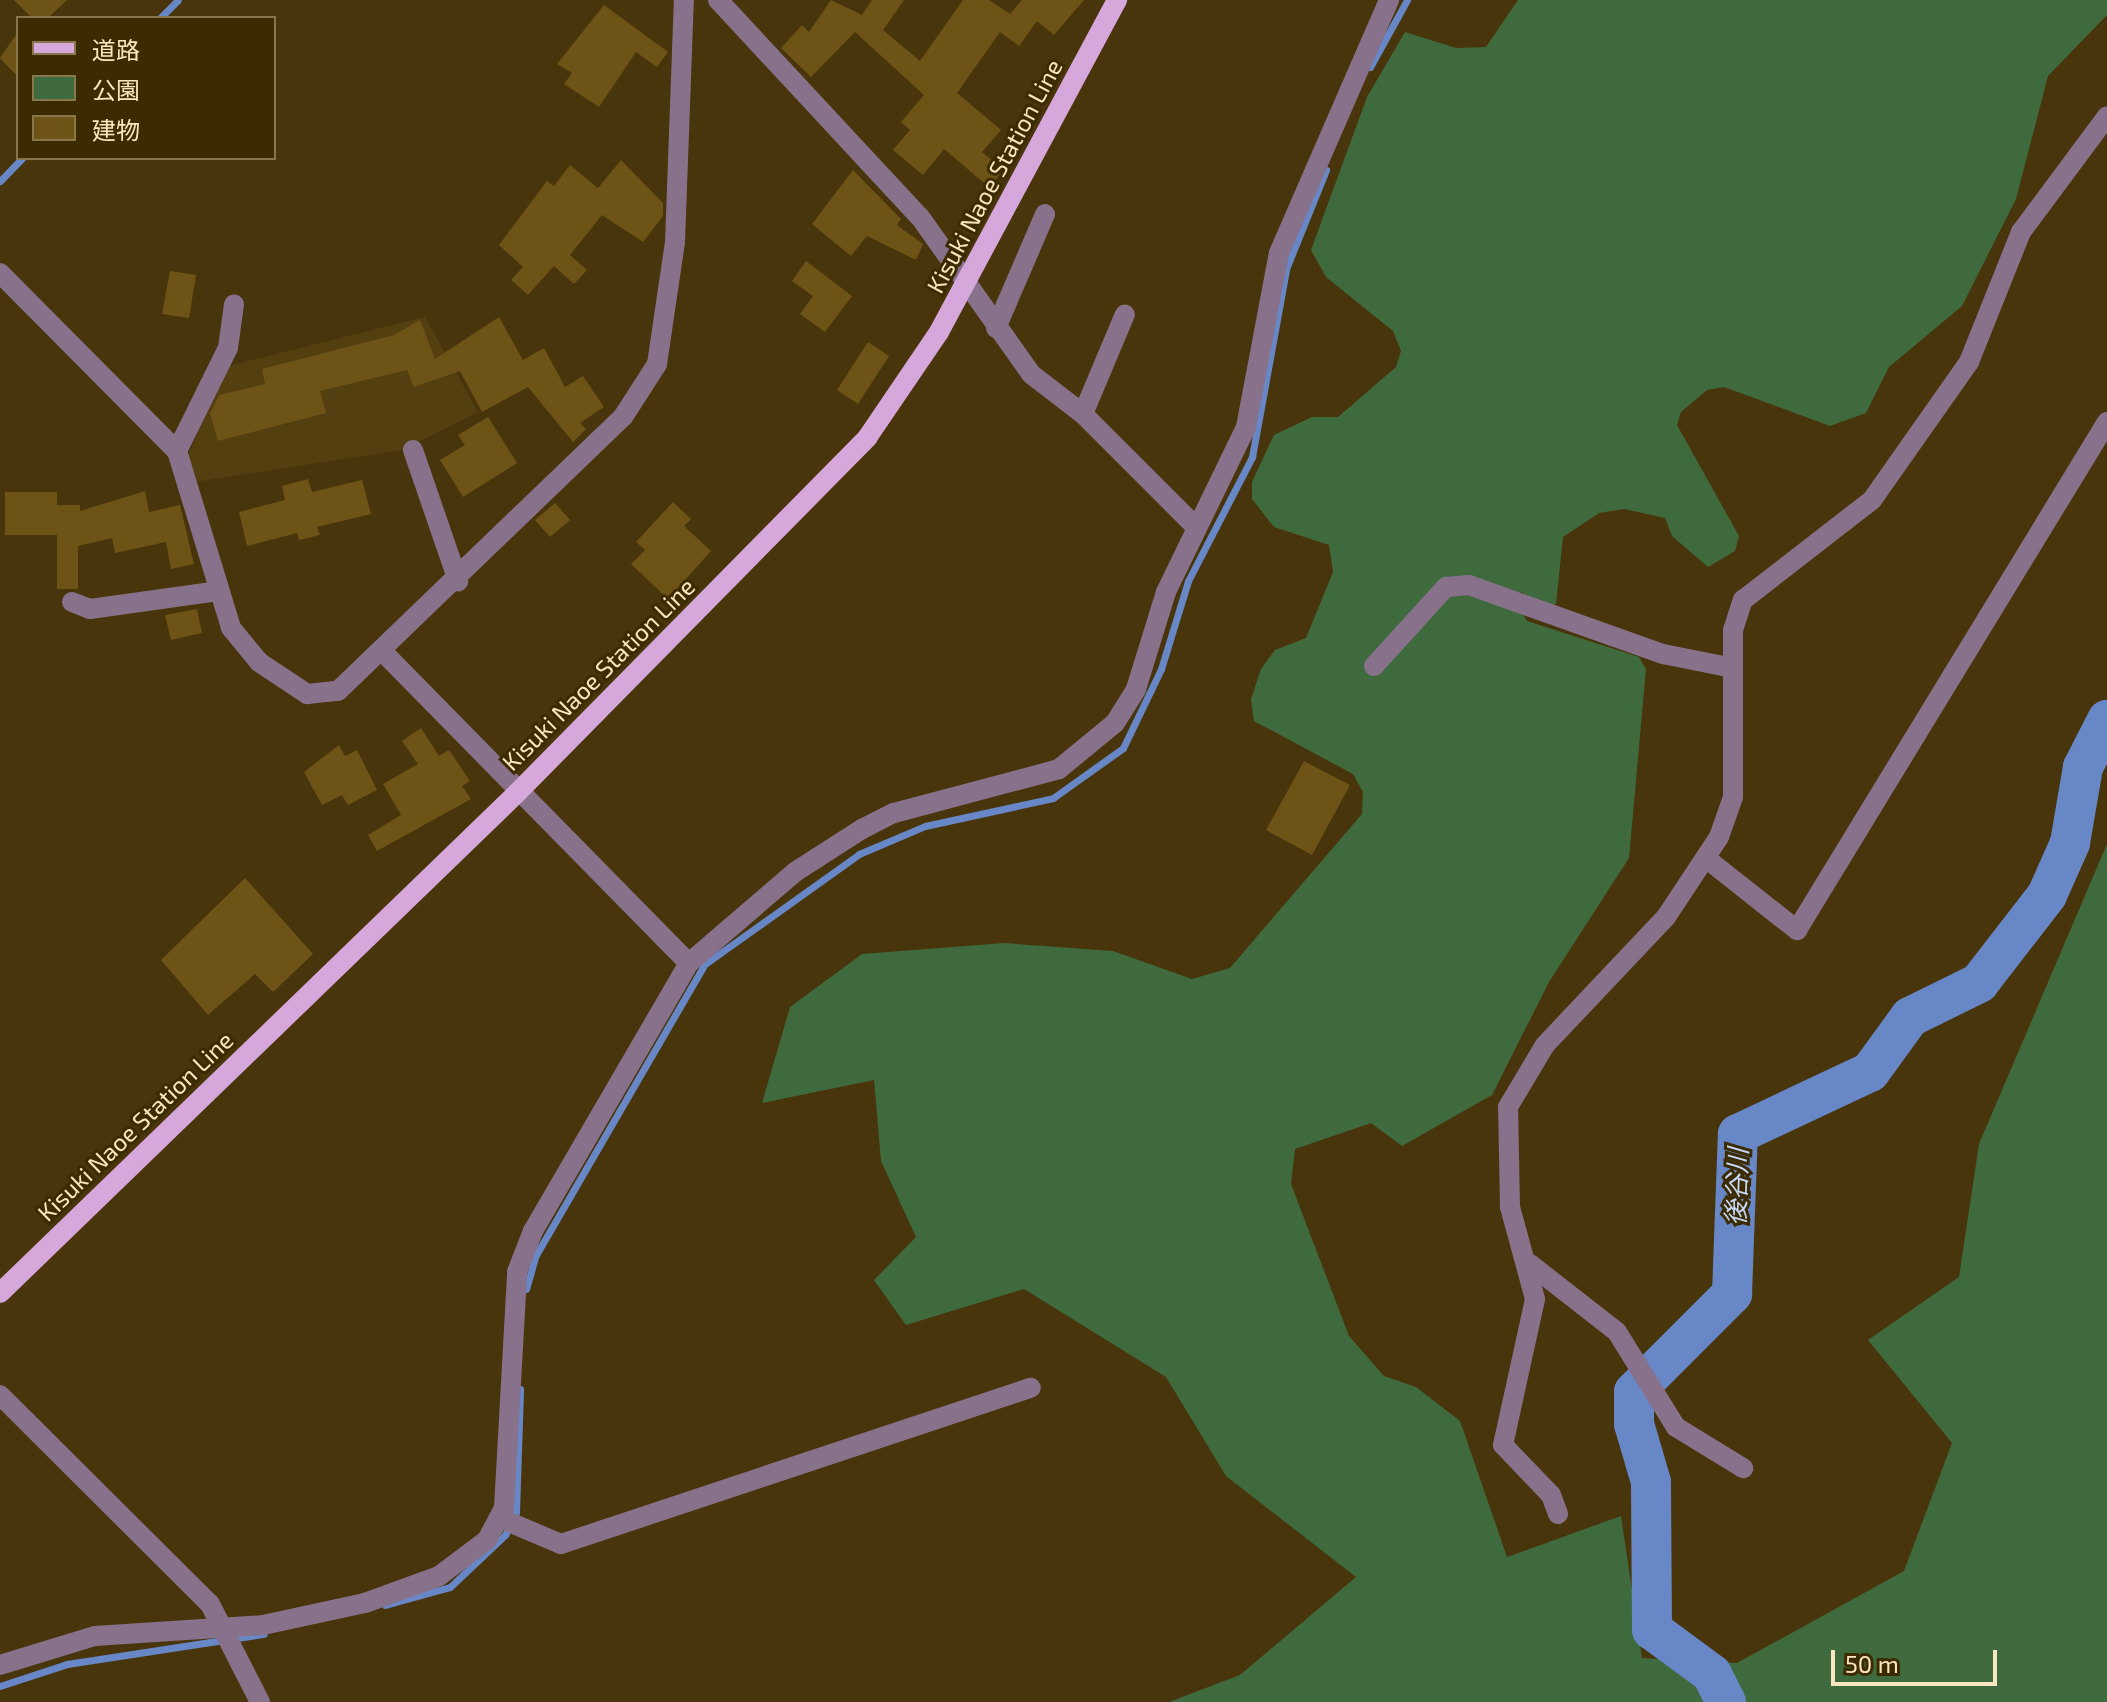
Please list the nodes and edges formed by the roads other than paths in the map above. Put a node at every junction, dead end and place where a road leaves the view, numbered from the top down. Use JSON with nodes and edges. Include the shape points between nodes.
{"nodes":[{"id":1,"x":684,"y":0,"type":"edge"},
{"id":2,"x":718,"y":0,"type":"edge"},
{"id":3,"x":1117,"y":0,"type":"edge"},
{"id":4,"x":1389,"y":0,"type":"edge"},
{"id":5,"x":2107,"y":116,"type":"edge"},
{"id":6,"x":1045,"y":214,"type":"dead end"},
{"id":7,"x":0,"y":273,"type":"edge"},
{"id":8,"x":965,"y":288,"type":"junction"},
{"id":9,"x":234,"y":304,"type":"dead end"},
{"id":10,"x":1125,"y":314,"type":"dead end"},
{"id":11,"x":996,"y":328,"type":"junction"},
{"id":12,"x":1083,"y":414,"type":"junction"},
{"id":13,"x":2107,"y":422,"type":"edge"},
{"id":14,"x":413,"y":450,"type":"dead end"},
{"id":15,"x":177,"y":451,"type":"junction"},
{"id":16,"x":1195,"y":526,"type":"junction"},
{"id":17,"x":458,"y":581,"type":"junction"},
{"id":18,"x":218,"y":591,"type":"junction"},
{"id":19,"x":72,"y":602,"type":"dead end"},
{"id":20,"x":384,"y":653,"type":"junction"},
{"id":21,"x":1374,"y":666,"type":"dead end"},
{"id":22,"x":1733,"y":668,"type":"junction"},
{"id":23,"x":517,"y":793,"type":"junction"},
{"id":24,"x":1707,"y":859,"type":"junction"},
{"id":25,"x":689,"y":963,"type":"junction"},
{"id":26,"x":1530,"y":1264,"type":"junction"},
{"id":27,"x":0,"y":1293,"type":"edge"},
{"id":28,"x":1031,"y":1388,"type":"dead end"},
{"id":29,"x":0,"y":1395,"type":"edge"},
{"id":30,"x":1743,"y":1468,"type":"dead end"},
{"id":31,"x":1558,"y":1514,"type":"dead end"},
{"id":32,"x":502,"y":1519,"type":"junction"},
{"id":33,"x":224,"y":1624,"type":"junction"},
{"id":34,"x":0,"y":1665,"type":"edge"},
{"id":35,"x":260,"y":1702,"type":"edge"}],
"edges":[{"from":1,"to":17,"type":"street","via":[[674,257],[657,364],[623,417]]},
{"from":2,"to":8,"type":"street","via":[[920,217]]},
{"from":3,"to":8,"type":"main road","name":"Kisuki Naoe Station Line"},
{"from":4,"to":16,"type":"street","via":[[1279,253],[1246,427]]},
{"from":5,"to":22,"type":"street","via":[[2021,232],[1969,362],[1872,500],[1837,534],[1743,600],[1733,630]]},
{"from":6,"to":11,"type":"street"},
{"from":7,"to":15,"type":"street"},
{"from":8,"to":11,"type":"street"},
{"from":8,"to":23,"type":"main road","name":"Kisuki Naoe Station Line","via":[[867,438]]},
{"from":9,"to":15,"type":"street","via":[[228,348]]},
{"from":10,"to":12,"type":"street"},
{"from":11,"to":12,"type":"street","via":[[1031,374]]},
{"from":12,"to":16,"type":"street"},
{"from":13,"to":24,"type":"street","via":[[1797,930]]},
{"from":14,"to":17,"type":"street"},
{"from":15,"to":18,"type":"street"},
{"from":16,"to":25,"type":"street","via":[[1136,689],[1090,748],[1026,782],[894,813],[862,829],[795,872]]},
{"from":17,"to":20,"type":"street"},
{"from":18,"to":19,"type":"street","via":[[90,609]]},
{"from":18,"to":20,"type":"street","via":[[231,628],[259,662],[307,694],[338,691]]},
{"from":20,"to":23,"type":"street"},
{"from":21,"to":22,"type":"street","via":[[1446,587],[1469,585],[1663,654]]},
{"from":22,"to":24,"type":"street","via":[[1733,797]]},
{"from":23,"to":25,"type":"street"},
{"from":23,"to":27,"type":"main road","name":"Kisuki Naoe Station Line"},
{"from":24,"to":26,"type":"street","via":[[1666,917],[1545,1045],[1516,1089],[1505,1127],[1507,1172]]},
{"from":25,"to":32,"type":"street","via":[[533,1231],[517,1272]]},
{"from":26,"to":30,"type":"street","via":[[1617,1332],[1676,1427]]},
{"from":26,"to":31,"type":"street","via":[[1532,1328],[1503,1445],[1551,1495]]},
{"from":28,"to":32,"type":"street","via":[[561,1544]]},
{"from":29,"to":33,"type":"street"},
{"from":32,"to":33,"type":"street","via":[[456,1567],[409,1589],[263,1625]]},
{"from":33,"to":34,"type":"street","via":[[95,1636]]},
{"from":33,"to":35,"type":"street"}]}
